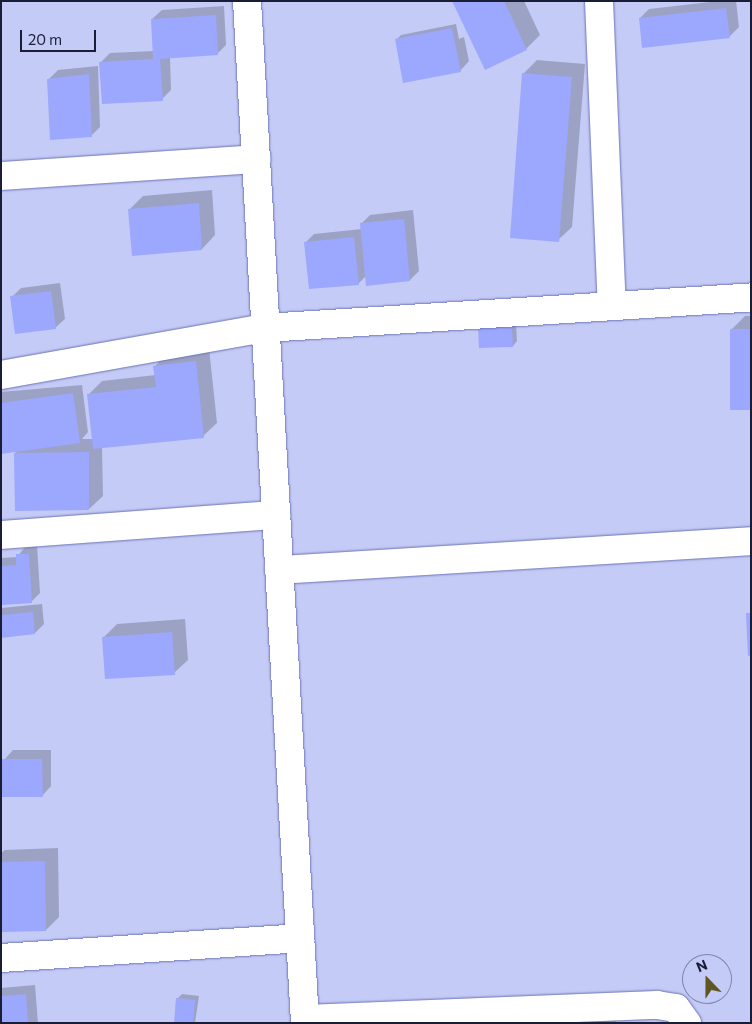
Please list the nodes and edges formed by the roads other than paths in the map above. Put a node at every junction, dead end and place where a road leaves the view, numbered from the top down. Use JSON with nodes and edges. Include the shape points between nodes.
{"nodes":[{"id":1,"x":247,"y":1,"type":"edge"},
{"id":2,"x":599,"y":1,"type":"edge"},
{"id":3,"x":256,"y":159,"type":"junction"},
{"id":4,"x":1,"y":176,"type":"edge"},
{"id":5,"x":751,"y":297,"type":"edge"},
{"id":6,"x":612,"y":306,"type":"junction"},
{"id":7,"x":265,"y":328,"type":"junction"},
{"id":8,"x":1,"y":375,"type":"edge"},
{"id":9,"x":276,"y":515,"type":"junction"},
{"id":10,"x":1,"y":535,"type":"edge"},
{"id":11,"x":751,"y":541,"type":"edge"},
{"id":12,"x":279,"y":570,"type":"junction"},
{"id":13,"x":300,"y":938,"type":"junction"},
{"id":14,"x":1,"y":958,"type":"edge"},
{"id":15,"x":305,"y":1021,"type":"edge"},
{"id":16,"x":687,"y":1023,"type":"edge"}],
"edges":[{"from":1,"to":3,"type":"street"},
{"from":2,"to":6,"type":"street"},
{"from":3,"to":4,"type":"street"},
{"from":3,"to":7,"type":"street"},
{"from":5,"to":6,"type":"street"},
{"from":6,"to":7,"type":"street"},
{"from":7,"to":8,"type":"street"},
{"from":7,"to":9,"type":"street"},
{"from":9,"to":10,"type":"street"},
{"from":9,"to":12,"type":"street"},
{"from":11,"to":12,"type":"street"},
{"from":12,"to":13,"type":"street"},
{"from":13,"to":14,"type":"street"},
{"from":13,"to":15,"type":"street"},
{"from":15,"to":16,"type":"street","via":[[657,1005],[676,1008]]}]}
